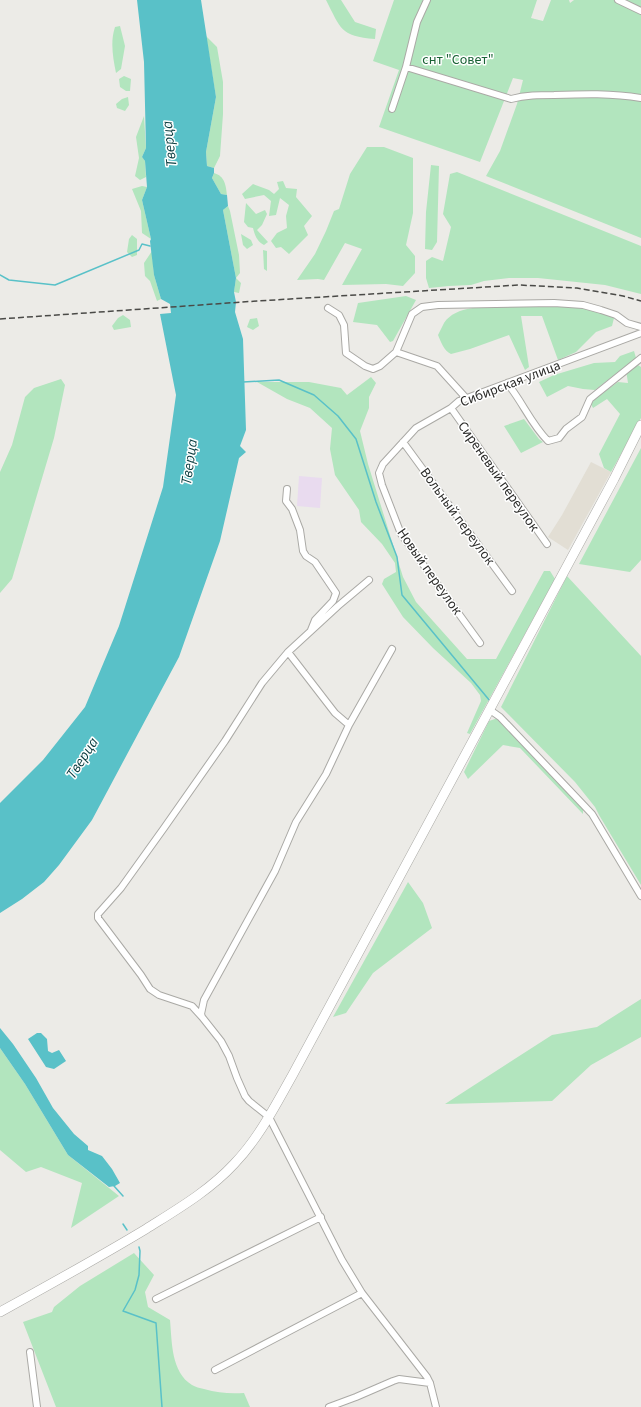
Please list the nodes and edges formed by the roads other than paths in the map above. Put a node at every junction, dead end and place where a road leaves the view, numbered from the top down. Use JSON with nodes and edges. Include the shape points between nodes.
{"nodes":[{"id":1,"x":427,"y":0,"type":"edge"},
{"id":2,"x":618,"y":0,"type":"edge"},
{"id":3,"x":641,"y":11,"type":"edge"},
{"id":4,"x":406,"y":66,"type":"junction"},
{"id":5,"x":641,"y":98,"type":"edge"},
{"id":6,"x":392,"y":109,"type":"dead end"},
{"id":7,"x":328,"y":308,"type":"dead end"},
{"id":8,"x":641,"y":327,"type":"edge"},
{"id":9,"x":641,"y":333,"type":"edge"},
{"id":10,"x":396,"y":352,"type":"junction"},
{"id":11,"x":641,"y":358,"type":"edge"},
{"id":12,"x":506,"y":383,"type":"junction"},
{"id":13,"x":466,"y":398,"type":"junction"},
{"id":14,"x":451,"y":408,"type":"junction"},
{"id":15,"x":641,"y":425,"type":"edge"},
{"id":16,"x":403,"y":442,"type":"junction"},
{"id":17,"x":380,"y":473,"type":"joint"},
{"id":18,"x":287,"y":489,"type":"dead end"},
{"id":19,"x":547,"y":544,"type":"dead end"},
{"id":20,"x":369,"y":580,"type":"dead end"},
{"id":21,"x":512,"y":591,"type":"dead end"},
{"id":22,"x":310,"y":632,"type":"junction"},
{"id":23,"x":480,"y":643,"type":"dead end"},
{"id":24,"x":392,"y":649,"type":"dead end"},
{"id":25,"x":288,"y":652,"type":"junction"},
{"id":26,"x":490,"y":710,"type":"junction"},
{"id":27,"x":349,"y":725,"type":"junction"},
{"id":28,"x":641,"y":896,"type":"edge"},
{"id":29,"x":202,"y":1017,"type":"junction"},
{"id":30,"x":269,"y":1117,"type":"junction"},
{"id":31,"x":321,"y":1217,"type":"junction"},
{"id":32,"x":362,"y":1293,"type":"junction"},
{"id":33,"x":156,"y":1299,"type":"dead end"},
{"id":34,"x":0,"y":1312,"type":"edge"},
{"id":35,"x":30,"y":1352,"type":"dead end"},
{"id":36,"x":214,"y":1370,"type":"dead end"},
{"id":37,"x":430,"y":1383,"type":"junction"},
{"id":38,"x":37,"y":1407,"type":"edge"},
{"id":39,"x":329,"y":1407,"type":"edge"},
{"id":40,"x":436,"y":1407,"type":"edge"}],
"edges":[{"from":1,"to":4,"type":"street","via":[[416,22]]},
{"from":2,"to":3,"type":"street"},
{"from":4,"to":5,"type":"street","via":[[511,99],[523,95],[578,94]]},
{"from":4,"to":6,"type":"street"},
{"from":7,"to":10,"type":"street","via":[[339,315],[344,325],[346,353],[365,366],[373,369],[380,366]]},
{"from":8,"to":10,"type":"street","via":[[627,323],[616,315],[583,305],[438,305],[422,307],[412,314]]},
{"from":9,"to":12,"type":"street","name":"Сибирская улица"},
{"from":10,"to":13,"type":"street","via":[[437,366]]},
{"from":11,"to":12,"type":"street","via":[[590,399],[582,417],[559,438],[548,441],[538,431]]},
{"from":12,"to":13,"type":"street","name":"Сибирская улица"},
{"from":13,"to":14,"type":"street","name":"Сибирская улица"},
{"from":14,"to":16,"type":"street","name":"Сибирская улица","via":[[416,428]]},
{"from":14,"to":19,"type":"street","name":"Сиреневый переулок"},
{"from":15,"to":26,"type":"main road"},
{"from":16,"to":17,"type":"street","name":"Сибирская улица","via":[[382,464]]},
{"from":16,"to":21,"type":"street","name":"Вольный переулок"},
{"from":17,"to":23,"type":"street","name":"Новый переулок","via":[[382,485],[401,534]]},
{"from":18,"to":22,"type":"street","via":[[286,501],[300,530],[303,551],[315,562],[336,593],[333,601],[315,620]]},
{"from":20,"to":22,"type":"street"},
{"from":22,"to":25,"type":"street"},
{"from":24,"to":27,"type":"street"},
{"from":25,"to":27,"type":"street","via":[[335,712]]},
{"from":25,"to":29,"type":"street","via":[[262,683],[225,741],[121,888],[98,914],[100,923],[142,975],[150,989],[159,995],[192,1006]]},
{"from":26,"to":28,"type":"street","via":[[505,722],[592,814]]},
{"from":26,"to":30,"type":"main road"},
{"from":27,"to":29,"type":"street","via":[[326,774],[296,822],[275,871],[204,1000]]},
{"from":29,"to":30,"type":"street","via":[[221,1041],[245,1096]]},
{"from":30,"to":31,"type":"street"},
{"from":30,"to":34,"type":"main road","via":[[241,1157],[205,1190],[99,1257]]},
{"from":31,"to":32,"type":"street"},
{"from":31,"to":33,"type":"street"},
{"from":32,"to":36,"type":"street"},
{"from":32,"to":37,"type":"street","via":[[420,1366]]},
{"from":35,"to":38,"type":"street"},
{"from":37,"to":39,"type":"street","via":[[399,1379]]},
{"from":37,"to":40,"type":"street"}]}
